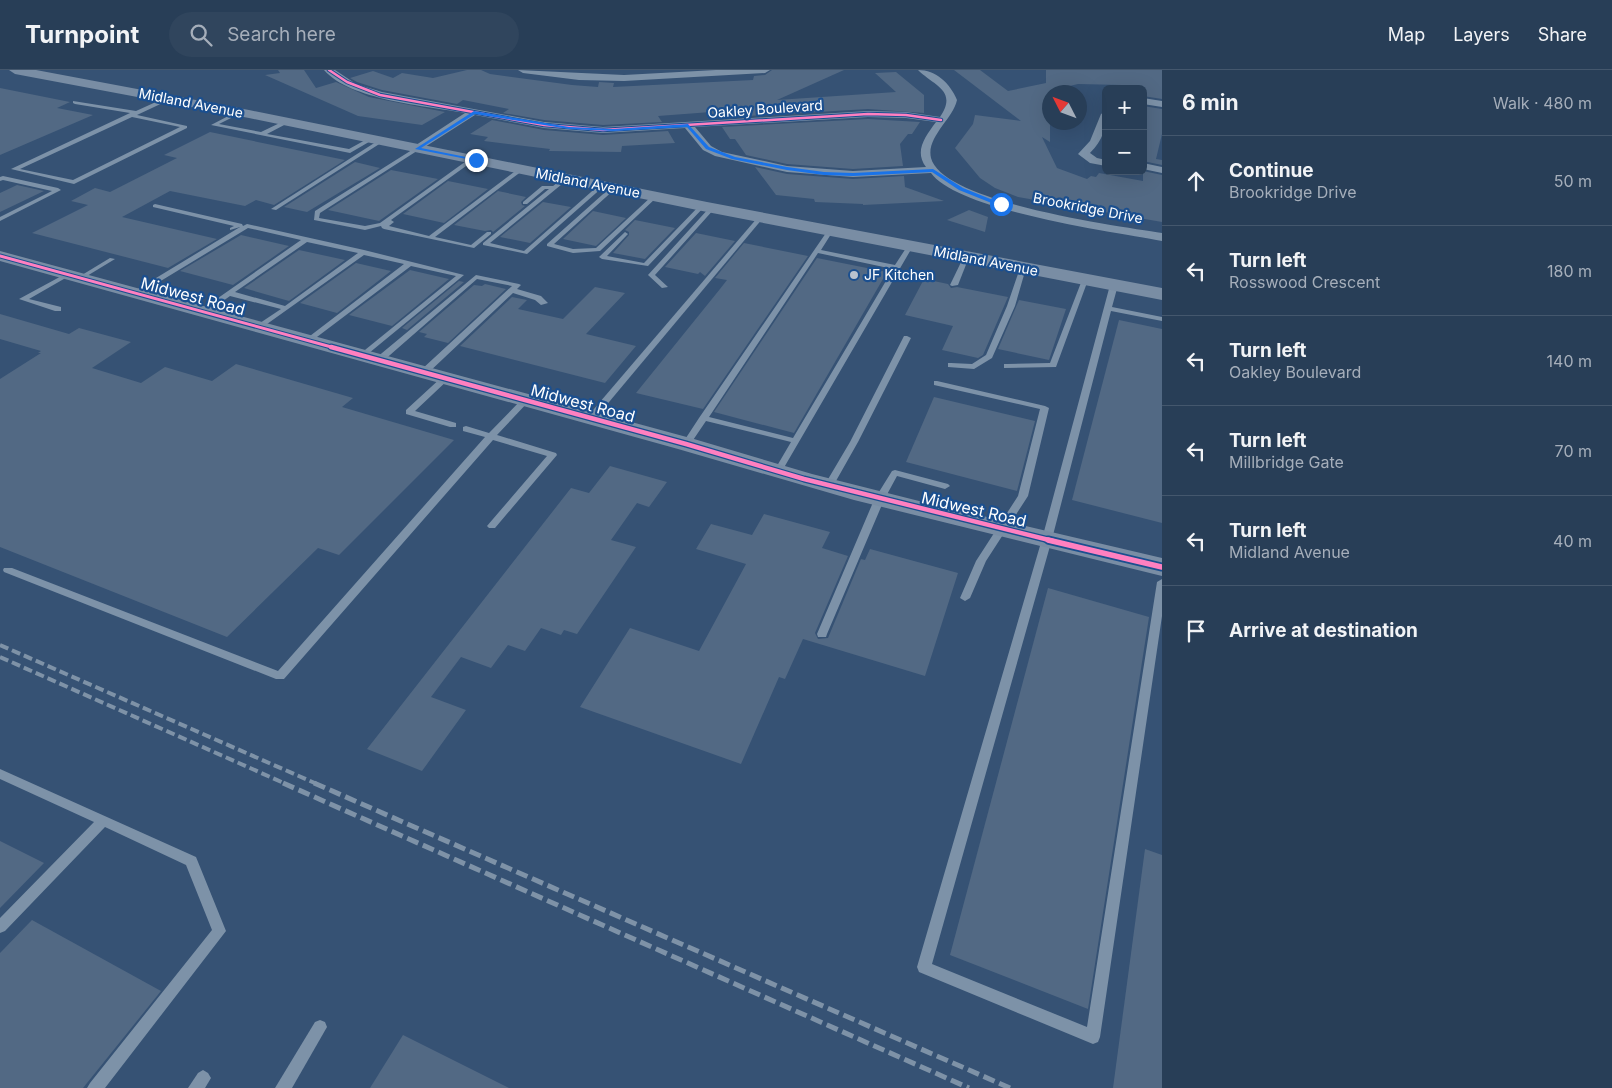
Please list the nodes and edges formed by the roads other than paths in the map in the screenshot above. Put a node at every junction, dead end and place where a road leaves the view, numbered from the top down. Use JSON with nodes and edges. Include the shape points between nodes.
{"nodes":[{"id":1,"x":15,"y":70,"type":"edge"},
{"id":2,"x":329,"y":70,"type":"edge"},
{"id":3,"x":523,"y":70,"type":"edge"},
{"id":4,"x":765,"y":70,"type":"edge"},
{"id":5,"x":922,"y":70,"type":"edge"},
{"id":6,"x":167,"y":99,"type":"junction"},
{"id":7,"x":75,"y":102,"type":"dead end"},
{"id":8,"x":1147,"y":102,"type":"edge"},
{"id":9,"x":1162,"y":104,"type":"edge"},
{"id":10,"x":240,"y":112,"type":"junction"},
{"id":11,"x":474,"y":112,"type":"junction"},
{"id":12,"x":133,"y":114,"type":"junction"},
{"id":13,"x":941,"y":120,"type":"junction"},
{"id":14,"x":286,"y":122,"type":"junction"},
{"id":15,"x":1102,"y":124,"type":"edge"},
{"id":16,"x":688,"y":125,"type":"junction"},
{"id":17,"x":262,"y":134,"type":"junction"},
{"id":18,"x":376,"y":140,"type":"junction"},
{"id":19,"x":417,"y":149,"type":"junction"},
{"id":20,"x":473,"y":160,"type":"junction"},
{"id":21,"x":1102,"y":162,"type":"edge"},
{"id":22,"x":1147,"y":167,"type":"edge"},
{"id":23,"x":520,"y":170,"type":"junction"},
{"id":24,"x":933,"y":170,"type":"junction"},
{"id":25,"x":1162,"y":170,"type":"edge"},
{"id":26,"x":0,"y":179,"type":"edge"},
{"id":27,"x":74,"y":182,"type":"junction"},
{"id":28,"x":559,"y":184,"type":"junction"},
{"id":29,"x":607,"y":187,"type":"junction"},
{"id":30,"x":58,"y":190,"type":"junction"},
{"id":31,"x":658,"y":198,"type":"junction"},
{"id":32,"x":155,"y":206,"type":"dead end"},
{"id":33,"x":707,"y":207,"type":"junction"},
{"id":34,"x":274,"y":209,"type":"dead end"},
{"id":35,"x":760,"y":218,"type":"junction"},
{"id":36,"x":0,"y":219,"type":"edge"},
{"id":37,"x":830,"y":231,"type":"junction"},
{"id":38,"x":1162,"y":237,"type":"edge"},
{"id":39,"x":430,"y":238,"type":"junction"},
{"id":40,"x":307,"y":239,"type":"junction"},
{"id":41,"x":910,"y":246,"type":"junction"},
{"id":42,"x":816,"y":251,"type":"junction"},
{"id":43,"x":364,"y":252,"type":"junction"},
{"id":44,"x":0,"y":256,"type":"edge"},
{"id":45,"x":966,"y":257,"type":"junction"},
{"id":46,"x":112,"y":260,"type":"dead end"},
{"id":47,"x":410,"y":263,"type":"junction"},
{"id":48,"x":898,"y":268,"type":"junction"},
{"id":49,"x":1023,"y":268,"type":"junction"},
{"id":50,"x":160,"y":276,"type":"junction"},
{"id":51,"x":73,"y":277,"type":"junction"},
{"id":52,"x":1085,"y":280,"type":"junction"},
{"id":53,"x":954,"y":285,"type":"dead end"},
{"id":54,"x":1114,"y":285,"type":"junction"},
{"id":55,"x":664,"y":287,"type":"dead end"},
{"id":56,"x":512,"y":290,"type":"junction"},
{"id":57,"x":132,"y":292,"type":"junction"},
{"id":58,"x":229,"y":293,"type":"junction"},
{"id":59,"x":1162,"y":294,"type":"edge"},
{"id":60,"x":544,"y":303,"type":"dead end"},
{"id":61,"x":286,"y":308,"type":"junction"},
{"id":62,"x":1108,"y":308,"type":"junction"},
{"id":63,"x":58,"y":309,"type":"dead end"},
{"id":64,"x":202,"y":312,"type":"junction"},
{"id":65,"x":1162,"y":319,"type":"edge"},
{"id":66,"x":260,"y":327,"type":"junction"},
{"id":67,"x":907,"y":338,"type":"dead end"},
{"id":68,"x":308,"y":341,"type":"junction"},
{"id":69,"x":377,"y":353,"type":"junction"},
{"id":70,"x":951,"y":365,"type":"dead end"},
{"id":71,"x":1007,"y":366,"type":"dead end"},
{"id":72,"x":424,"y":372,"type":"junction"},
{"id":73,"x":446,"y":378,"type":"junction"},
{"id":74,"x":937,"y":383,"type":"dead end"},
{"id":75,"x":526,"y":400,"type":"junction"},
{"id":76,"x":591,"y":418,"type":"junction"},
{"id":77,"x":703,"y":418,"type":"junction"},
{"id":78,"x":453,"y":425,"type":"dead end"},
{"id":79,"x":466,"y":429,"type":"dead end"},
{"id":80,"x":492,"y":436,"type":"junction"},
{"id":81,"x":797,"y":441,"type":"junction"},
{"id":82,"x":686,"y":444,"type":"junction"},
{"id":83,"x":778,"y":471,"type":"junction"},
{"id":84,"x":829,"y":486,"type":"junction"},
{"id":85,"x":945,"y":486,"type":"dead end"},
{"id":86,"x":879,"y":500,"type":"junction"},
{"id":87,"x":492,"y":526,"type":"dead end"},
{"id":88,"x":1003,"y":528,"type":"junction"},
{"id":89,"x":1047,"y":539,"type":"junction"},
{"id":90,"x":1162,"y":567,"type":"edge"},
{"id":91,"x":8,"y":570,"type":"dead end"},
{"id":92,"x":1162,"y":582,"type":"edge"},
{"id":93,"x":965,"y":598,"type":"dead end"},
{"id":94,"x":822,"y":634,"type":"dead end"},
{"id":95,"x":0,"y":774,"type":"edge"},
{"id":96,"x":103,"y":821,"type":"junction"},
{"id":97,"x":0,"y":927,"type":"edge"},
{"id":98,"x":320,"y":1027,"type":"dead end"},
{"id":99,"x":95,"y":1088,"type":"edge"},
{"id":100,"x":283,"y":1088,"type":"edge"}],
"edges":[{"from":1,"to":6,"type":"main road","name":"Midland Avenue"},
{"from":2,"to":11,"type":"street","name":"Oakley Boulevard","via":[[360,89]]},
{"from":3,"to":4,"type":"street","via":[[579,77],[624,78]]},
{"from":5,"to":13,"type":"street","via":[[951,95],[951,108]]},
{"from":6,"to":10,"type":"main road","name":"Midland Avenue"},
{"from":6,"to":12,"type":"lane"},
{"from":7,"to":12,"type":"lane"},
{"from":8,"to":9,"type":"street"},
{"from":10,"to":14,"type":"main road","name":"Midland Avenue"},
{"from":10,"to":17,"type":"lane","via":[[214,125]]},
{"from":11,"to":16,"type":"street","name":"Oakley Boulevard","via":[[569,128],[613,130]]},
{"from":11,"to":19,"type":"street"},
{"from":12,"to":27,"type":"lane","via":[[185,127]]},
{"from":12,"to":27,"type":"lane","via":[[14,169]]},
{"from":13,"to":16,"type":"street","name":"Oakley Boulevard","via":[[868,114]]},
{"from":13,"to":24,"type":"street","via":[[925,149]]},
{"from":14,"to":17,"type":"lane"},
{"from":14,"to":18,"type":"main road","name":"Midland Avenue"},
{"from":15,"to":21,"type":"street","via":[[1095,142],[1083,154]]},
{"from":16,"to":24,"type":"street","via":[[707,148],[719,154],[787,169],[853,174]]},
{"from":17,"to":18,"type":"lane","via":[[350,151]]},
{"from":18,"to":19,"type":"main road","name":"Midland Avenue"},
{"from":18,"to":34,"type":"lane"},
{"from":19,"to":20,"type":"main road","name":"Midland Avenue"},
{"from":19,"to":20,"type":"lane","via":[[317,212],[316,219],[365,228],[382,224]]},
{"from":20,"to":23,"type":"main road","name":"Midland Avenue"},
{"from":20,"to":39,"type":"lane","via":[[384,227]]},
{"from":22,"to":25,"type":"street"},
{"from":23,"to":28,"type":"main road","name":"Midland Avenue"},
{"from":23,"to":39,"type":"lane"},
{"from":24,"to":38,"type":"street","name":"Brookridge Drive","via":[[961,189],[1008,207]]},
{"from":26,"to":30,"type":"lane"},
{"from":27,"to":30,"type":"lane"},
{"from":28,"to":29,"type":"main road","name":"Midland Avenue"},
{"from":28,"to":29,"type":"lane","via":[[485,244],[525,253]]},
{"from":28,"to":39,"type":"lane","via":[[544,187],[472,247]]},
{"from":29,"to":31,"type":"main road","name":"Midland Avenue"},
{"from":29,"to":31,"type":"lane","via":[[550,245],[573,251],[598,250]]},
{"from":30,"to":36,"type":"lane"},
{"from":31,"to":33,"type":"main road","name":"Midland Avenue"},
{"from":31,"to":33,"type":"lane","via":[[602,256],[646,265]]},
{"from":32,"to":50,"type":"lane","via":[[240,224]]},
{"from":33,"to":35,"type":"main road","name":"Midland Avenue"},
{"from":33,"to":55,"type":"lane","via":[[651,275]]},
{"from":35,"to":37,"type":"main road","name":"Midland Avenue"},
{"from":35,"to":76,"type":"lane"},
{"from":37,"to":41,"type":"main road","name":"Midland Avenue"},
{"from":37,"to":42,"type":"lane"},
{"from":40,"to":43,"type":"lane"},
{"from":40,"to":50,"type":"lane","via":[[247,226]]},
{"from":40,"to":58,"type":"lane"},
{"from":41,"to":45,"type":"main road","name":"Midland Avenue"},
{"from":41,"to":48,"type":"lane"},
{"from":42,"to":48,"type":"lane"},
{"from":42,"to":77,"type":"lane"},
{"from":43,"to":47,"type":"lane"},
{"from":43,"to":61,"type":"lane"},
{"from":44,"to":51,"type":"main road","name":"Midwest Road"},
{"from":45,"to":49,"type":"main road","name":"Midland Avenue"},
{"from":45,"to":53,"type":"lane"},
{"from":46,"to":51,"type":"lane"},
{"from":47,"to":68,"type":"lane"},
{"from":47,"to":69,"type":"lane","via":[[461,275]]},
{"from":48,"to":81,"type":"lane"},
{"from":49,"to":52,"type":"main road","name":"Midland Avenue"},
{"from":49,"to":70,"type":"lane","via":[[1011,306],[989,356],[974,367]]},
{"from":50,"to":57,"type":"lane"},
{"from":51,"to":57,"type":"main road","name":"Midwest Road"},
{"from":51,"to":63,"type":"lane","via":[[23,299]]},
{"from":52,"to":54,"type":"main road","name":"Midland Avenue"},
{"from":52,"to":71,"type":"lane","via":[[1053,365]]},
{"from":54,"to":59,"type":"main road","name":"Midland Avenue"},
{"from":54,"to":62,"type":"lane"},
{"from":56,"to":60,"type":"lane"},
{"from":56,"to":69,"type":"lane","via":[[517,285],[476,276]]},
{"from":56,"to":72,"type":"lane"},
{"from":57,"to":64,"type":"main road","name":"Midwest Road"},
{"from":58,"to":61,"type":"lane"},
{"from":58,"to":64,"type":"lane"},
{"from":61,"to":66,"type":"lane"},
{"from":62,"to":65,"type":"lane"},
{"from":62,"to":89,"type":"lane"},
{"from":64,"to":66,"type":"main road","name":"Midwest Road"},
{"from":66,"to":68,"type":"main road","name":"Midwest Road"},
{"from":67,"to":84,"type":"lane"},
{"from":68,"to":69,"type":"main road","name":"Midwest Road"},
{"from":69,"to":72,"type":"main road","name":"Midwest Road"},
{"from":72,"to":73,"type":"main road","name":"Midwest Road"},
{"from":73,"to":75,"type":"main road","name":"Midwest Road"},
{"from":73,"to":78,"type":"lane","via":[[410,412]]},
{"from":74,"to":88,"type":"lane","via":[[1045,408],[1023,496]]},
{"from":75,"to":76,"type":"main road","name":"Midwest Road"},
{"from":75,"to":80,"type":"lane"},
{"from":76,"to":82,"type":"main road","name":"Midwest Road"},
{"from":77,"to":81,"type":"lane"},
{"from":77,"to":82,"type":"lane"},
{"from":79,"to":80,"type":"lane"},
{"from":80,"to":87,"type":"lane","via":[[553,455]]},
{"from":80,"to":91,"type":"lane","via":[[280,676]]},
{"from":81,"to":83,"type":"lane"},
{"from":82,"to":83,"type":"main road","name":"Midwest Road"},
{"from":83,"to":84,"type":"main road","name":"Midwest Road"},
{"from":84,"to":86,"type":"main road","name":"Midwest Road"},
{"from":85,"to":86,"type":"lane","via":[[894,473]]},
{"from":86,"to":88,"type":"main road","name":"Midwest Road"},
{"from":86,"to":94,"type":"lane"},
{"from":88,"to":89,"type":"main road","name":"Midwest Road"},
{"from":88,"to":93,"type":"lane","via":[[981,562]]},
{"from":89,"to":90,"type":"main road","name":"Midwest Road"},
{"from":89,"to":92,"type":"lane","via":[[924,967],[1093,1037]]},
{"from":95,"to":96,"type":"lane"},
{"from":96,"to":97,"type":"lane"},
{"from":96,"to":99,"type":"lane","via":[[190,861],[219,931]]},
{"from":98,"to":100,"type":"lane"}]}
